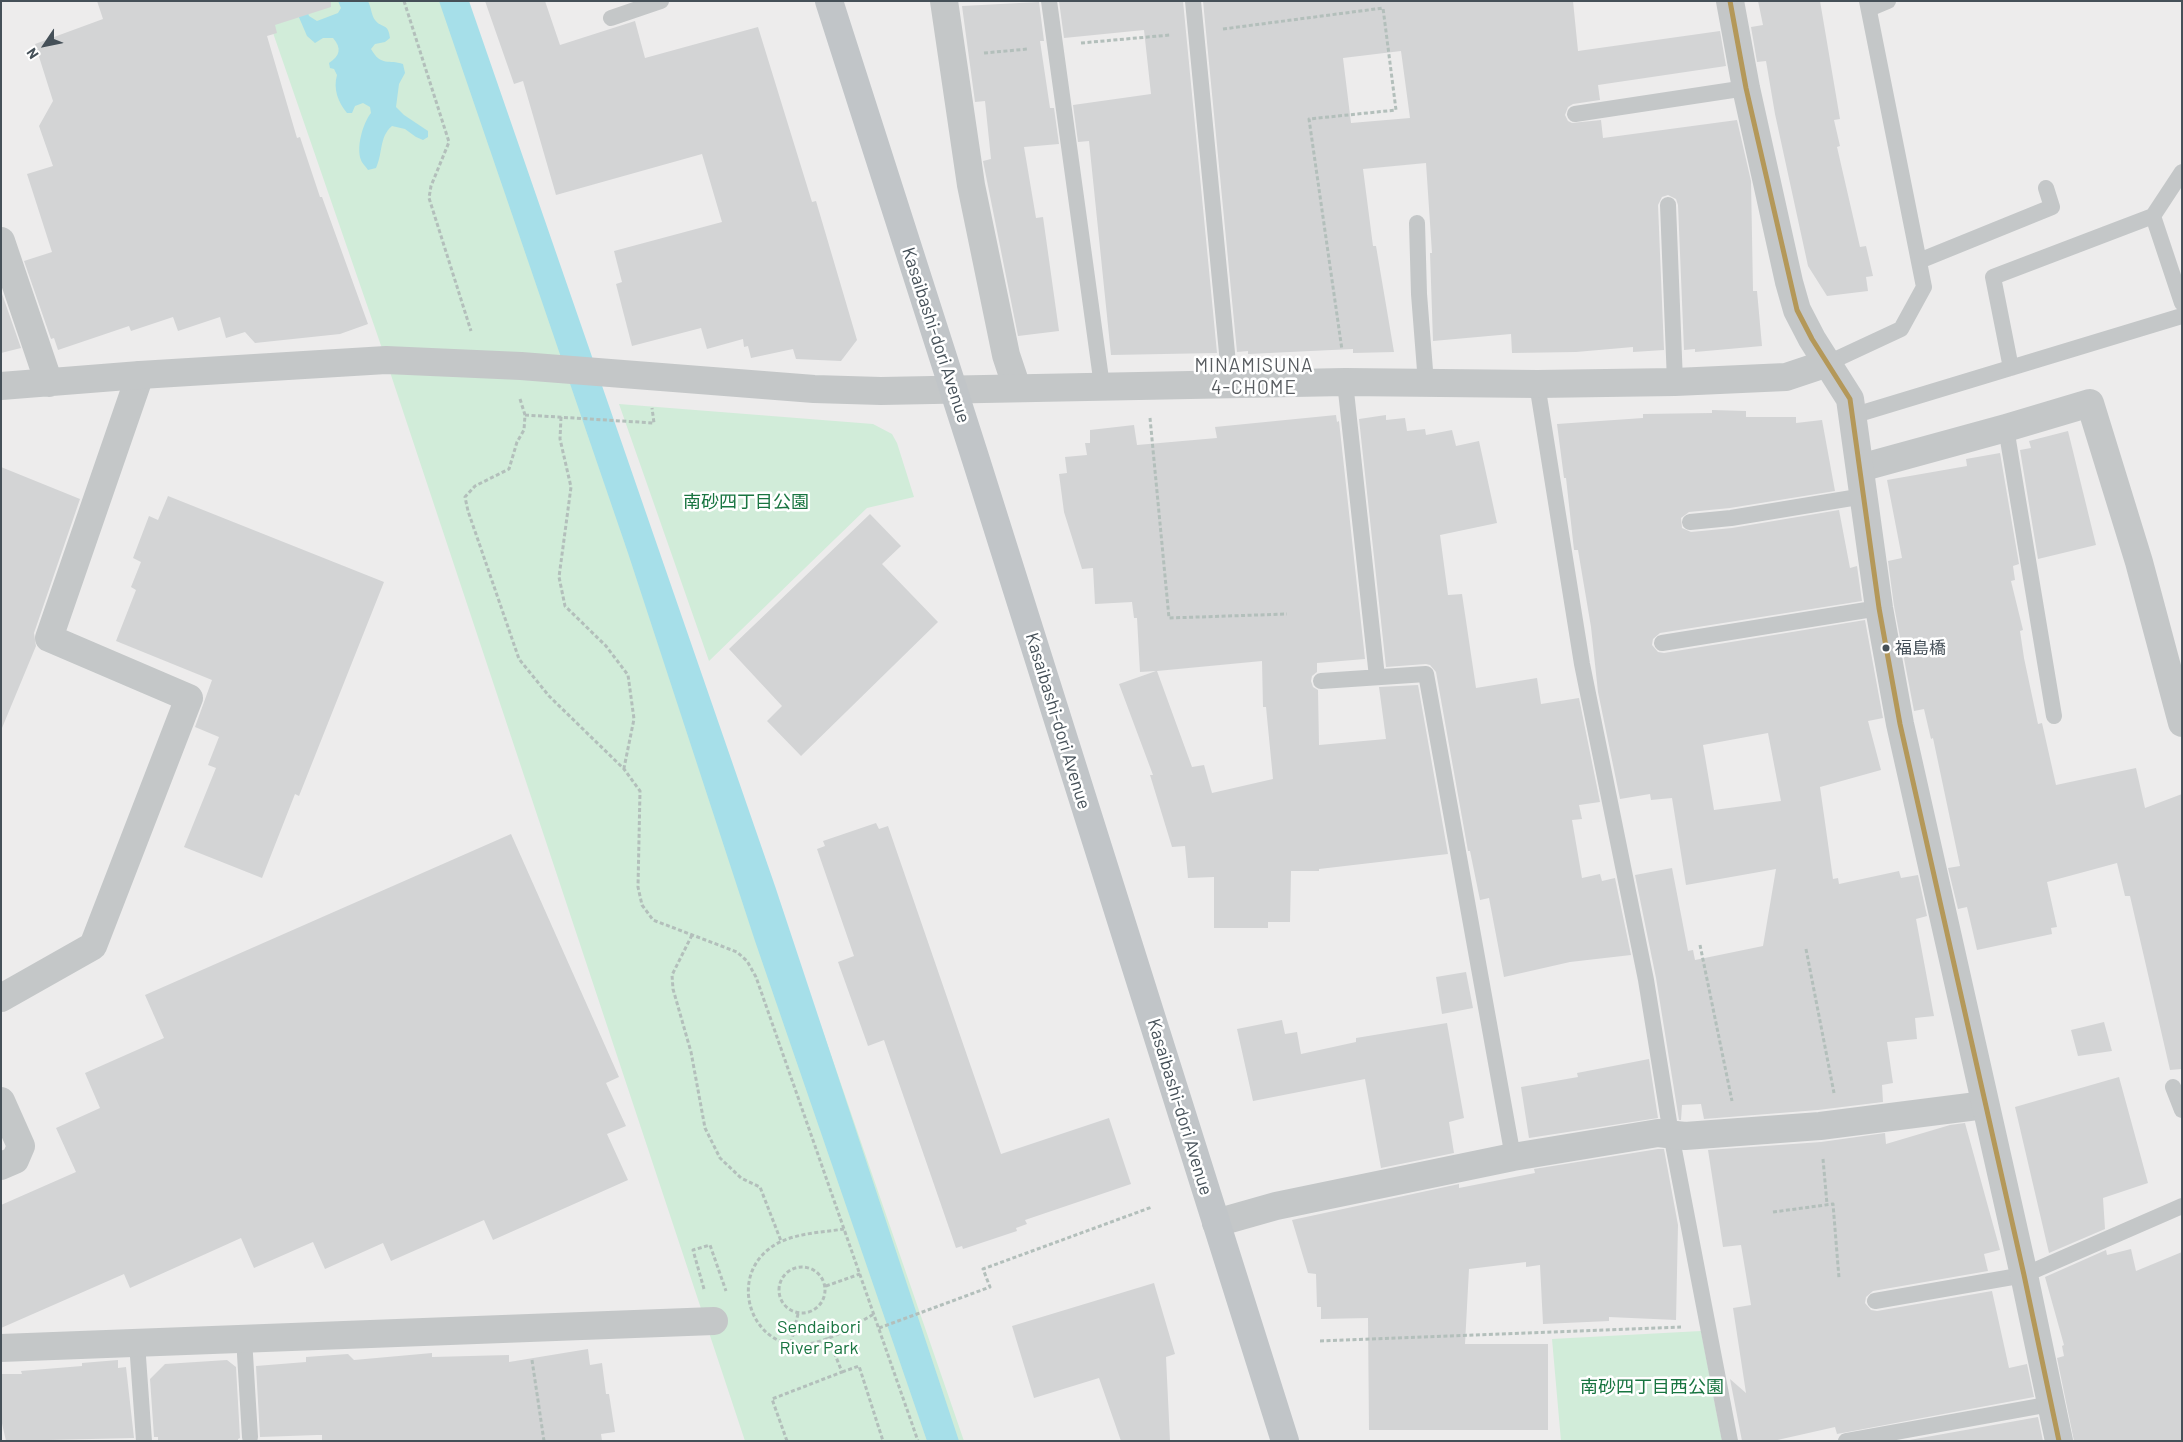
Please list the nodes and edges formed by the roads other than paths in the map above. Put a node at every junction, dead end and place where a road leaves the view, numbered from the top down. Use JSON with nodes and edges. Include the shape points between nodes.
{"nodes":[{"id":1,"x":661,"y":1,"type":"edge"},
{"id":2,"x":830,"y":1,"type":"edge"},
{"id":3,"x":944,"y":1,"type":"edge"},
{"id":4,"x":1049,"y":1,"type":"edge"},
{"id":5,"x":1193,"y":1,"type":"edge"},
{"id":6,"x":1730,"y":1,"type":"edge"},
{"id":7,"x":1888,"y":1,"type":"edge"},
{"id":8,"x":1868,"y":5,"type":"edge"},
{"id":9,"x":611,"y":18,"type":"dead end"},
{"id":10,"x":1746,"y":88,"type":"junction"},
{"id":11,"x":1575,"y":114,"type":"dead end"},
{"id":12,"x":2182,"y":172,"type":"edge"},
{"id":13,"x":2046,"y":188,"type":"dead end"},
{"id":14,"x":1668,"y":205,"type":"dead end"},
{"id":15,"x":2153,"y":216,"type":"junction"},
{"id":16,"x":1417,"y":223,"type":"dead end"},
{"id":17,"x":1,"y":241,"type":"edge"},
{"id":18,"x":1919,"y":261,"type":"junction"},
{"id":19,"x":2182,"y":303,"type":"edge"},
{"id":20,"x":2182,"y":316,"type":"edge"},
{"id":21,"x":1828,"y":363,"type":"junction"},
{"id":22,"x":2011,"y":368,"type":"junction"},
{"id":23,"x":140,"y":375,"type":"junction"},
{"id":24,"x":1345,"y":382,"type":"junction"},
{"id":25,"x":1675,"y":382,"type":"junction"},
{"id":26,"x":49,"y":383,"type":"junction"},
{"id":27,"x":1426,"y":383,"type":"junction"},
{"id":28,"x":1230,"y":384,"type":"junction"},
{"id":29,"x":1537,"y":384,"type":"junction"},
{"id":30,"x":1,"y":386,"type":"edge"},
{"id":31,"x":1102,"y":386,"type":"junction"},
{"id":32,"x":1017,"y":388,"type":"junction"},
{"id":33,"x":954,"y":389,"type":"junction"},
{"id":34,"x":1852,"y":416,"type":"junction"},
{"id":35,"x":2006,"y":428,"type":"junction"},
{"id":36,"x":1860,"y":468,"type":"junction"},
{"id":37,"x":1864,"y":496,"type":"junction"},
{"id":38,"x":1690,"y":522,"type":"dead end"},
{"id":39,"x":1879,"y":608,"type":"junction"},
{"id":40,"x":1662,"y":643,"type":"dead end"},
{"id":41,"x":1377,"y":677,"type":"junction"},
{"id":42,"x":1321,"y":681,"type":"dead end"},
{"id":43,"x":2054,"y":716,"type":"dead end"},
{"id":44,"x":2182,"y":723,"type":"edge"},
{"id":45,"x":1,"y":998,"type":"edge"},
{"id":46,"x":2173,"y":1087,"type":"dead end"},
{"id":47,"x":1,"y":1101,"type":"edge"},
{"id":48,"x":1985,"y":1105,"type":"junction"},
{"id":49,"x":2182,"y":1110,"type":"edge"},
{"id":50,"x":1672,"y":1134,"type":"junction"},
{"id":51,"x":1513,"y":1157,"type":"junction"},
{"id":52,"x":1,"y":1166,"type":"edge"},
{"id":53,"x":2182,"y":1206,"type":"edge"},
{"id":54,"x":1216,"y":1223,"type":"junction"},
{"id":55,"x":2024,"y":1275,"type":"junction"},
{"id":56,"x":1875,"y":1301,"type":"dead end"},
{"id":57,"x":714,"y":1321,"type":"road end"},
{"id":58,"x":244,"y":1338,"type":"junction"},
{"id":59,"x":137,"y":1342,"type":"junction"},
{"id":60,"x":1,"y":1348,"type":"edge"},
{"id":61,"x":2051,"y":1404,"type":"junction"},
{"id":62,"x":250,"y":1437,"type":"dead end"},
{"id":63,"x":144,"y":1441,"type":"edge"},
{"id":64,"x":1285,"y":1441,"type":"edge"},
{"id":65,"x":1730,"y":1441,"type":"edge"},
{"id":66,"x":1846,"y":1441,"type":"edge"},
{"id":67,"x":2059,"y":1441,"type":"edge"}],
"edges":[{"from":1,"to":9,"type":"lane"},
{"from":2,"to":33,"type":"main road","name":"Kasaibashi-dori Avenue"},
{"from":3,"to":32,"type":"street","via":[[971,186],[1006,355]]},
{"from":4,"to":31,"type":"lane"},
{"from":5,"to":28,"type":"lane"},
{"from":6,"to":10,"type":"street"},
{"from":7,"to":8,"type":"lane"},
{"from":8,"to":18,"type":"lane"},
{"from":10,"to":11,"type":"lane"},
{"from":10,"to":21,"type":"street","via":[[1797,310]]},
{"from":12,"to":15,"type":"lane"},
{"from":13,"to":18,"type":"lane","via":[[2052,207]]},
{"from":14,"to":25,"type":"lane"},
{"from":15,"to":19,"type":"lane"},
{"from":15,"to":22,"type":"lane","via":[[1993,277]]},
{"from":16,"to":27,"type":"lane"},
{"from":17,"to":26,"type":"street"},
{"from":18,"to":21,"type":"lane","via":[[1924,287],[1901,329]]},
{"from":20,"to":22,"type":"lane"},
{"from":21,"to":25,"type":"street","via":[[1786,377]]},
{"from":21,"to":34,"type":"street","via":[[1848,394]]},
{"from":22,"to":34,"type":"lane"},
{"from":23,"to":26,"type":"street"},
{"from":23,"to":33,"type":"street","via":[[386,360],[521,366],[814,389]]},
{"from":23,"to":45,"type":"street","via":[[49,638],[190,698],[93,946]]},
{"from":24,"to":27,"type":"street"},
{"from":24,"to":28,"type":"street"},
{"from":24,"to":41,"type":"lane"},
{"from":25,"to":29,"type":"street"},
{"from":26,"to":30,"type":"street"},
{"from":27,"to":29,"type":"street"},
{"from":28,"to":31,"type":"street"},
{"from":29,"to":50,"type":"lane","via":[[1582,664],[1646,980]]},
{"from":31,"to":32,"type":"street"},
{"from":32,"to":33,"type":"street"},
{"from":33,"to":54,"type":"main road","name":"Kasaibashi-dori Avenue"},
{"from":34,"to":36,"type":"street"},
{"from":35,"to":36,"type":"street"},
{"from":35,"to":43,"type":"lane"},
{"from":35,"to":44,"type":"street","via":[[2090,403],[2139,562]]},
{"from":36,"to":37,"type":"street"},
{"from":37,"to":38,"type":"lane"},
{"from":37,"to":39,"type":"street"},
{"from":39,"to":40,"type":"lane"},
{"from":39,"to":48,"type":"street","via":[[1900,724]]},
{"from":41,"to":42,"type":"lane"},
{"from":41,"to":51,"type":"lane","via":[[1426,674]]},
{"from":46,"to":49,"type":"lane"},
{"from":47,"to":52,"type":"street","via":[[21,1146],[15,1160]]},
{"from":48,"to":50,"type":"street","via":[[1830,1125],[1685,1136]]},
{"from":48,"to":55,"type":"street"},
{"from":50,"to":51,"type":"street","via":[[1658,1133]]},
{"from":50,"to":65,"type":"lane"},
{"from":51,"to":54,"type":"street","via":[[1276,1206]]},
{"from":53,"to":55,"type":"lane"},
{"from":54,"to":64,"type":"main road","name":"Kasaibashi-dori Avenue"},
{"from":55,"to":56,"type":"lane"},
{"from":55,"to":61,"type":"street"},
{"from":57,"to":58,"type":"street"},
{"from":58,"to":59,"type":"street"},
{"from":58,"to":62,"type":"lane"},
{"from":59,"to":60,"type":"street"},
{"from":59,"to":63,"type":"lane"},
{"from":61,"to":66,"type":"lane"},
{"from":61,"to":67,"type":"street"}]}
